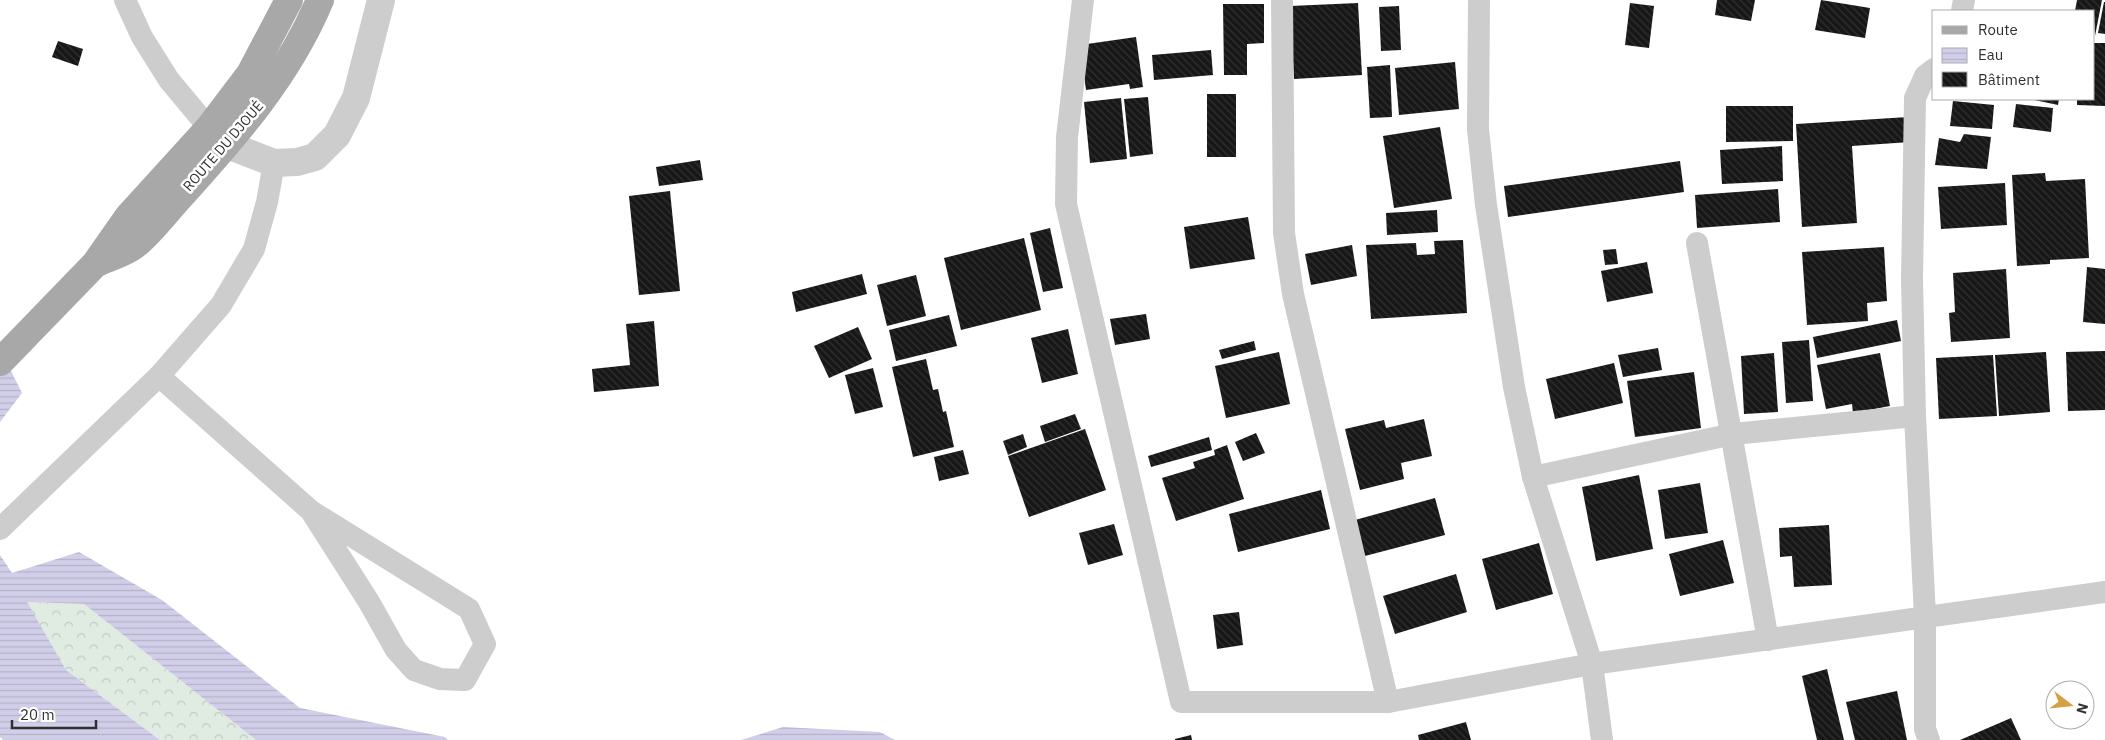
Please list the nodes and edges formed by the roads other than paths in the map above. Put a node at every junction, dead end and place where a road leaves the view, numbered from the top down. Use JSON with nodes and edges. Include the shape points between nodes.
{"nodes":[{"id":1,"x":125,"y":0,"type":"edge"},
{"id":2,"x":290,"y":0,"type":"edge"},
{"id":3,"x":320,"y":0,"type":"edge"},
{"id":4,"x":381,"y":0,"type":"edge"},
{"id":5,"x":1083,"y":0,"type":"edge"},
{"id":6,"x":1282,"y":0,"type":"edge"},
{"id":7,"x":1479,"y":0,"type":"edge"},
{"id":8,"x":1932,"y":70,"type":"edge"},
{"id":9,"x":218,"y":136,"type":"junction"},
{"id":10,"x":274,"y":163,"type":"junction"},
{"id":11,"x":1697,"y":243,"type":"dead end"},
{"id":12,"x":0,"y":362,"type":"edge"},
{"id":13,"x":159,"y":376,"type":"junction"},
{"id":14,"x":1915,"y":416,"type":"junction"},
{"id":15,"x":1733,"y":434,"type":"junction"},
{"id":16,"x":1533,"y":477,"type":"junction"},
{"id":17,"x":310,"y":511,"type":"junction"},
{"id":18,"x":0,"y":529,"type":"edge"},
{"id":19,"x":2105,"y":592,"type":"edge"},
{"id":20,"x":1925,"y":616,"type":"junction"},
{"id":21,"x":1768,"y":640,"type":"junction"},
{"id":22,"x":1592,"y":664,"type":"junction"},
{"id":23,"x":1388,"y":702,"type":"junction"},
{"id":24,"x":1602,"y":740,"type":"edge"},
{"id":25,"x":1929,"y":740,"type":"edge"}],
"edges":[{"from":1,"to":9,"type":"street","via":[[142,37],[170,80]]},
{"from":2,"to":9,"type":"main road","name":"ROUTE DU DJOUÉ"},
{"from":3,"to":9,"type":"main road","name":"ROUTE DU DJOUÉ","via":[[310,25],[254,112]]},
{"from":4,"to":10,"type":"street","via":[[356,98],[337,135],[314,157]]},
{"from":5,"to":23,"type":"street","via":[[1067,137],[1066,204],[1181,702]]},
{"from":6,"to":23,"type":"street","via":[[1284,233],[1293,294]]},
{"from":7,"to":16,"type":"street","via":[[1478,129],[1486,205],[1514,387]]},
{"from":8,"to":14,"type":"street","via":[[1925,76],[1915,98],[1912,279]]},
{"from":9,"to":10,"type":"street"},
{"from":9,"to":12,"type":"main road","name":"ROUTE DU DJOUÉ","via":[[135,246],[95,264]]},
{"from":10,"to":13,"type":"street","via":[[254,249],[222,304]]},
{"from":11,"to":15,"type":"street"},
{"from":13,"to":17,"type":"street"},
{"from":13,"to":18,"type":"street"},
{"from":14,"to":15,"type":"street"},
{"from":14,"to":20,"type":"street"},
{"from":15,"to":16,"type":"street"},
{"from":15,"to":21,"type":"street"},
{"from":16,"to":22,"type":"street"},
{"from":17,"to":17,"type":"street","via":[[396,650],[414,670],[440,679],[464,680],[485,644],[469,609]]},
{"from":19,"to":20,"type":"street"},
{"from":20,"to":21,"type":"street"},
{"from":20,"to":25,"type":"street","via":[[1925,729]]},
{"from":21,"to":22,"type":"street"},
{"from":22,"to":23,"type":"street"},
{"from":22,"to":24,"type":"street"}]}
